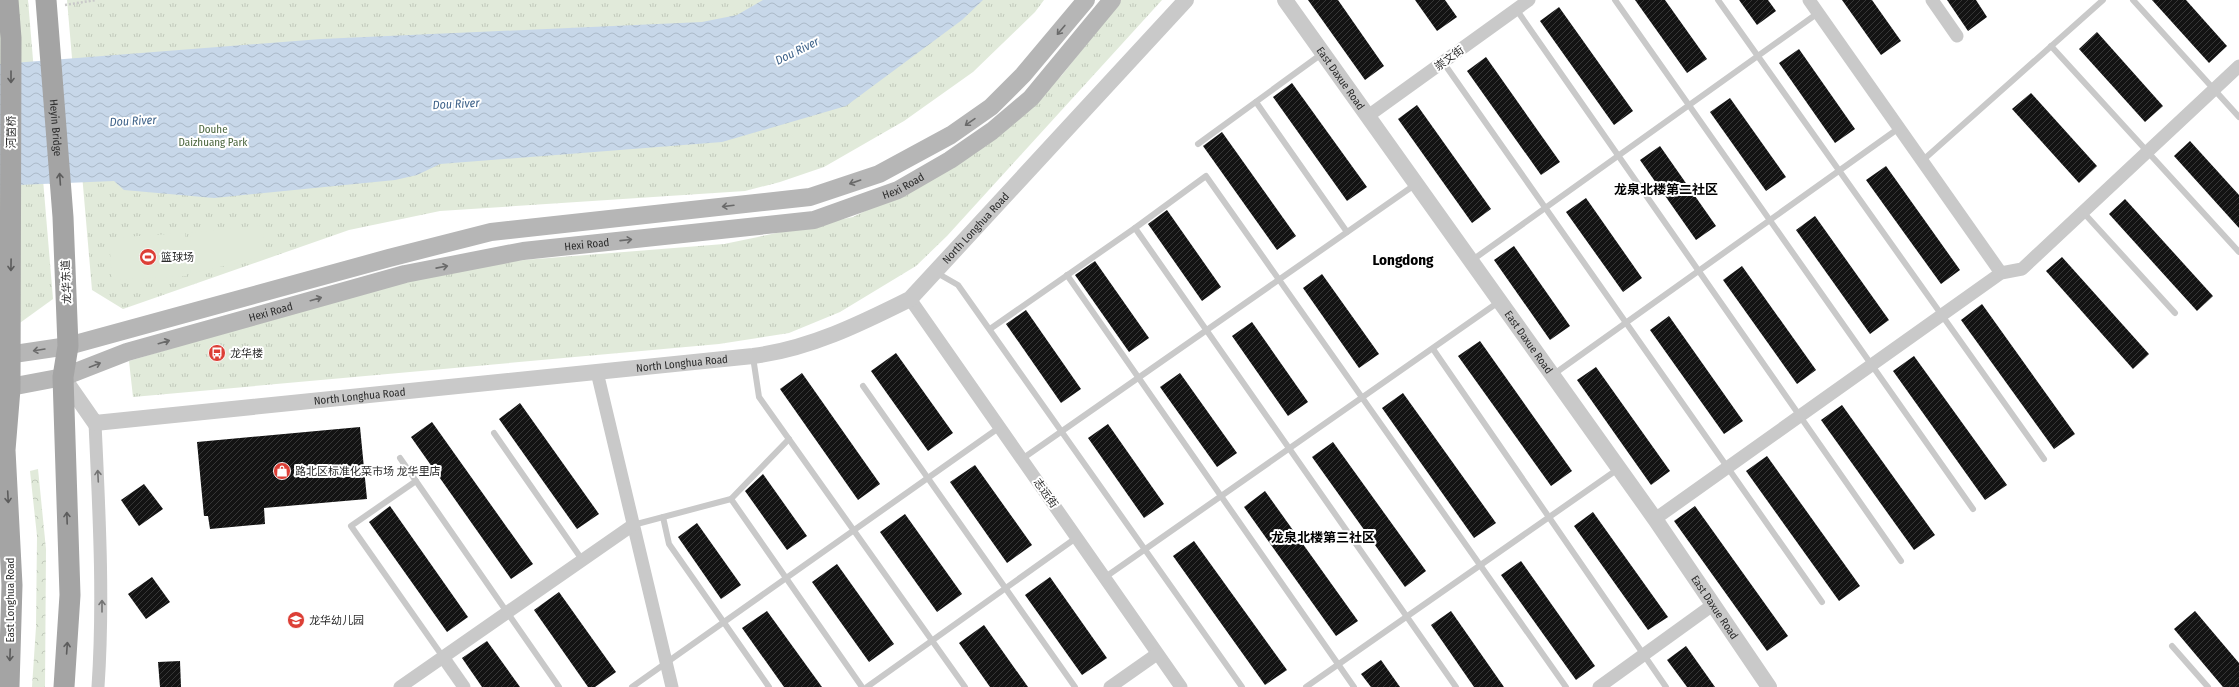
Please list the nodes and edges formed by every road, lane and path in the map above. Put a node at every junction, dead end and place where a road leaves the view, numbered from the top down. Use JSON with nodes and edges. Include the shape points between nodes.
{"nodes":[{"id":1,"x":8,"y":0,"type":"edge"},
{"id":2,"x":46,"y":0,"type":"edge"},
{"id":3,"x":1086,"y":0,"type":"edge"},
{"id":4,"x":1112,"y":0,"type":"edge"},
{"id":5,"x":1186,"y":0,"type":"edge"},
{"id":6,"x":1285,"y":0,"type":"edge"},
{"id":7,"x":1529,"y":0,"type":"edge"},
{"id":8,"x":1615,"y":0,"type":"edge"},
{"id":9,"x":1718,"y":0,"type":"edge"},
{"id":10,"x":1809,"y":0,"type":"edge"},
{"id":11,"x":1932,"y":0,"type":"edge"},
{"id":12,"x":2103,"y":0,"type":"edge"},
{"id":13,"x":2133,"y":0,"type":"edge"},
{"id":14,"x":1516,"y":9,"type":"junction"},
{"id":15,"x":1818,"y":13,"type":"junction"},
{"id":16,"x":1957,"y":36,"type":"dead end"},
{"id":17,"x":2051,"y":46,"type":"junction"},
{"id":18,"x":1323,"y":53,"type":"junction"},
{"id":19,"x":1758,"y":56,"type":"junction"},
{"id":20,"x":1443,"y":62,"type":"junction"},
{"id":21,"x":2239,"y":66,"type":"edge"},
{"id":22,"x":2214,"y":89,"type":"junction"},
{"id":23,"x":1256,"y":102,"type":"junction"},
{"id":24,"x":1689,"y":105,"type":"junction"},
{"id":25,"x":1368,"y":116,"type":"junction"},
{"id":26,"x":2239,"y":117,"type":"edge"},
{"id":27,"x":1899,"y":128,"type":"junction"},
{"id":28,"x":1198,"y":144,"type":"dead end"},
{"id":29,"x":2148,"y":152,"type":"junction"},
{"id":30,"x":1618,"y":156,"type":"junction"},
{"id":31,"x":1922,"y":161,"type":"junction"},
{"id":32,"x":1840,"y":171,"type":"junction"},
{"id":33,"x":1417,"y":183,"type":"junction"},
{"id":34,"x":1546,"y":208,"type":"junction"},
{"id":35,"x":2083,"y":212,"type":"junction"},
{"id":36,"x":63,"y":217,"type":"joint"},
{"id":37,"x":1770,"y":220,"type":"junction"},
{"id":38,"x":11,"y":226,"type":"joint"},
{"id":39,"x":1135,"y":228,"type":"junction"},
{"id":40,"x":1347,"y":232,"type":"junction"},
{"id":41,"x":2239,"y":252,"type":"edge"},
{"id":42,"x":1471,"y":261,"type":"junction"},
{"id":43,"x":1699,"y":271,"type":"junction"},
{"id":44,"x":937,"y":273,"type":"junction"},
{"id":45,"x":2001,"y":273,"type":"junction"},
{"id":46,"x":1067,"y":275,"type":"junction"},
{"id":47,"x":1278,"y":280,"type":"junction"},
{"id":48,"x":910,"y":299,"type":"junction"},
{"id":49,"x":1500,"y":301,"type":"junction"},
{"id":50,"x":2175,"y":313,"type":"dead end"},
{"id":51,"x":1942,"y":315,"type":"junction"},
{"id":52,"x":1626,"y":323,"type":"junction"},
{"id":53,"x":990,"y":329,"type":"junction"},
{"id":54,"x":1206,"y":330,"type":"junction"},
{"id":55,"x":68,"y":346,"type":"junction"},
{"id":56,"x":1433,"y":349,"type":"junction"},
{"id":57,"x":5,"y":355,"type":"edge"},
{"id":58,"x":753,"y":356,"type":"junction"},
{"id":59,"x":1872,"y":365,"type":"junction"},
{"id":60,"x":597,"y":372,"type":"junction"},
{"id":61,"x":1553,"y":375,"type":"junction"},
{"id":62,"x":63,"y":377,"type":"junction"},
{"id":63,"x":1138,"y":378,"type":"junction"},
{"id":64,"x":863,"y":386,"type":"dead end"},
{"id":65,"x":5,"y":389,"type":"edge"},
{"id":66,"x":1362,"y":398,"type":"junction"},
{"id":67,"x":1800,"y":416,"type":"junction"},
{"id":68,"x":95,"y":423,"type":"junction"},
{"id":69,"x":1000,"y":427,"type":"junction"},
{"id":70,"x":494,"y":433,"type":"dead end"},
{"id":71,"x":789,"y":439,"type":"junction"},
{"id":72,"x":1290,"y":449,"type":"junction"},
{"id":73,"x":400,"y":458,"type":"dead end"},
{"id":74,"x":1022,"y":459,"type":"junction"},
{"id":75,"x":2044,"y":459,"type":"dead end"},
{"id":76,"x":1728,"y":467,"type":"junction"},
{"id":77,"x":1619,"y":469,"type":"junction"},
{"id":78,"x":928,"y":478,"type":"junction"},
{"id":79,"x":416,"y":481,"type":"junction"},
{"id":80,"x":1221,"y":496,"type":"junction"},
{"id":81,"x":731,"y":499,"type":"junction"},
{"id":82,"x":1973,"y":509,"type":"dead end"},
{"id":83,"x":663,"y":518,"type":"junction"},
{"id":84,"x":1549,"y":518,"type":"junction"},
{"id":85,"x":1654,"y":519,"type":"junction"},
{"id":86,"x":633,"y":525,"type":"junction"},
{"id":87,"x":854,"y":530,"type":"junction"},
{"id":88,"x":1076,"y":538,"type":"junction"},
{"id":89,"x":583,"y":561,"type":"junction"},
{"id":90,"x":1901,"y":561,"type":"dead end"},
{"id":91,"x":1480,"y":566,"type":"junction"},
{"id":92,"x":787,"y":578,"type":"junction"},
{"id":93,"x":1104,"y":578,"type":"junction"},
{"id":94,"x":1006,"y":588,"type":"junction"},
{"id":95,"x":1822,"y":602,"type":"dead end"},
{"id":96,"x":1714,"y":604,"type":"junction"},
{"id":97,"x":507,"y":613,"type":"junction"},
{"id":98,"x":1407,"y":617,"type":"junction"},
{"id":99,"x":724,"y":622,"type":"junction"},
{"id":100,"x":932,"y":640,"type":"junction"},
{"id":101,"x":2172,"y":646,"type":"dead end"},
{"id":102,"x":1157,"y":654,"type":"junction"},
{"id":103,"x":1644,"y":654,"type":"junction"},
{"id":104,"x":443,"y":657,"type":"junction"},
{"id":105,"x":667,"y":663,"type":"junction"},
{"id":106,"x":1338,"y":665,"type":"junction"},
{"id":107,"x":9,"y":687,"type":"edge"},
{"id":108,"x":64,"y":687,"type":"edge"},
{"id":109,"x":98,"y":687,"type":"edge"},
{"id":110,"x":400,"y":687,"type":"edge"},
{"id":111,"x":464,"y":687,"type":"edge"},
{"id":112,"x":559,"y":687,"type":"edge"},
{"id":113,"x":632,"y":687,"type":"edge"},
{"id":114,"x":672,"y":687,"type":"edge"},
{"id":115,"x":769,"y":687,"type":"edge"},
{"id":116,"x":862,"y":687,"type":"edge"},
{"id":117,"x":867,"y":687,"type":"edge"},
{"id":118,"x":965,"y":687,"type":"edge"},
{"id":119,"x":1075,"y":687,"type":"edge"},
{"id":120,"x":1110,"y":687,"type":"edge"},
{"id":121,"x":1180,"y":687,"type":"edge"},
{"id":122,"x":1242,"y":687,"type":"edge"},
{"id":123,"x":1306,"y":687,"type":"edge"},
{"id":124,"x":1354,"y":687,"type":"edge"},
{"id":125,"x":1456,"y":687,"type":"edge"},
{"id":126,"x":1566,"y":687,"type":"edge"},
{"id":127,"x":1598,"y":687,"type":"edge"},
{"id":128,"x":1666,"y":687,"type":"edge"},
{"id":129,"x":1769,"y":687,"type":"edge"},
{"id":130,"x":2208,"y":687,"type":"edge"}],
"edges":[{"from":1,"to":38,"type":"main road","name":"河茵桥","one_way":true,"via":[[11,38]]},
{"from":36,"to":2,"type":"main road","name":"Heyin Bridge","one_way":true},
{"from":3,"to":55,"type":"main road","name":"Hexi Road","one_way":true,"via":[[1023,74],[991,107],[952,135],[872,176],[810,197],[491,232]]},
{"from":62,"to":4,"type":"main road","name":"Hexi Road","one_way":true,"via":[[127,352],[405,274],[523,251],[814,220],[898,190],[950,160],[992,131],[1031,98]]},
{"from":5,"to":44,"type":"street","name":"North Longhua Road"},
{"from":6,"to":18,"type":"street","name":"East Daxue Road"},
{"from":7,"to":14,"type":"street","name":"崇文街"},
{"from":8,"to":24,"type":"lane"},
{"from":9,"to":19,"type":"lane"},
{"from":10,"to":15,"type":"street"},
{"from":11,"to":16,"type":"street"},
{"from":12,"to":17,"type":"lane"},
{"from":13,"to":22,"type":"lane"},
{"from":14,"to":20,"type":"street","name":"崇文街"},
{"from":14,"to":30,"type":"lane"},
{"from":15,"to":19,"type":"lane"},
{"from":15,"to":27,"type":"street"},
{"from":17,"to":29,"type":"lane"},
{"from":17,"to":31,"type":"lane"},
{"from":18,"to":23,"type":"lane"},
{"from":18,"to":25,"type":"street","name":"East Daxue Road"},
{"from":19,"to":24,"type":"lane"},
{"from":19,"to":32,"type":"lane"},
{"from":20,"to":25,"type":"street","name":"崇文街"},
{"from":20,"to":34,"type":"lane"},
{"from":21,"to":22,"type":"street"},
{"from":22,"to":26,"type":"lane"},
{"from":22,"to":29,"type":"street"},
{"from":23,"to":28,"type":"lane"},
{"from":23,"to":40,"type":"lane"},
{"from":24,"to":30,"type":"lane"},
{"from":24,"to":37,"type":"lane"},
{"from":25,"to":33,"type":"street","name":"East Daxue Road"},
{"from":27,"to":31,"type":"street"},
{"from":27,"to":32,"type":"lane"},
{"from":29,"to":35,"type":"street"},
{"from":29,"to":41,"type":"lane"},
{"from":30,"to":34,"type":"lane"},
{"from":30,"to":43,"type":"lane"},
{"from":31,"to":45,"type":"street"},
{"from":32,"to":37,"type":"lane"},
{"from":32,"to":51,"type":"lane"},
{"from":33,"to":40,"type":"lane"},
{"from":33,"to":42,"type":"street","name":"East Daxue Road"},
{"from":34,"to":42,"type":"lane"},
{"from":34,"to":52,"type":"lane"},
{"from":35,"to":45,"type":"street","via":[[2022,269]]},
{"from":35,"to":50,"type":"lane"},
{"from":36,"to":55,"type":"main road","name":"龙华东道"},
{"from":37,"to":43,"type":"lane"},
{"from":37,"to":59,"type":"lane"},
{"from":38,"to":57,"type":"main road","name":"East Longhua Road","one_way":true},
{"from":39,"to":46,"type":"lane"},
{"from":39,"to":47,"type":"lane","via":[[1206,176]]},
{"from":39,"to":54,"type":"lane"},
{"from":40,"to":47,"type":"lane"},
{"from":42,"to":49,"type":"street","name":"East Daxue Road"},
{"from":43,"to":52,"type":"lane"},
{"from":43,"to":67,"type":"lane"},
{"from":44,"to":48,"type":"street","name":"North Longhua Road"},
{"from":44,"to":53,"type":"lane","via":[[958,285]]},
{"from":45,"to":51,"type":"street"},
{"from":46,"to":53,"type":"lane"},
{"from":46,"to":63,"type":"lane"},
{"from":47,"to":54,"type":"lane"},
{"from":47,"to":66,"type":"lane"},
{"from":48,"to":58,"type":"street","name":"North Longhua Road","via":[[851,328],[773,353]]},
{"from":48,"to":69,"type":"street","name":"志远街"},
{"from":49,"to":56,"type":"lane"},
{"from":49,"to":61,"type":"street","name":"East Daxue Road"},
{"from":51,"to":59,"type":"street"},
{"from":51,"to":75,"type":"lane"},
{"from":52,"to":61,"type":"lane"},
{"from":52,"to":76,"type":"lane"},
{"from":53,"to":122,"type":"lane"},
{"from":54,"to":63,"type":"lane"},
{"from":54,"to":72,"type":"lane"},
{"from":55,"to":57,"type":"main road","name":"Hexi Road","one_way":true},
{"from":55,"to":62,"type":"main road"},
{"from":56,"to":66,"type":"lane"},
{"from":56,"to":84,"type":"lane"},
{"from":57,"to":65,"type":"main road","name":"East Longhua Road"},
{"from":58,"to":60,"type":"street","name":"North Longhua Road"},
{"from":58,"to":71,"type":"lane","via":[[759,397]]},
{"from":59,"to":67,"type":"street"},
{"from":59,"to":82,"type":"lane"},
{"from":60,"to":68,"type":"street","name":"North Longhua Road"},
{"from":60,"to":86,"type":"street"},
{"from":61,"to":77,"type":"street","name":"East Daxue Road"},
{"from":62,"to":65,"type":"main road","name":"Hexi Road"},
{"from":62,"to":68,"type":"street"},
{"from":108,"to":62,"type":"main road","one_way":true,"via":[[70,595]]},
{"from":63,"to":74,"type":"lane"},
{"from":63,"to":80,"type":"lane"},
{"from":64,"to":78,"type":"lane"},
{"from":65,"to":107,"type":"main road","name":"East Longhua Road","one_way":true,"via":[[5,450],[12,585]]},
{"from":66,"to":72,"type":"lane"},
{"from":66,"to":91,"type":"lane"},
{"from":67,"to":76,"type":"street"},
{"from":67,"to":90,"type":"lane"},
{"from":109,"to":68,"type":"street","one_way":true,"via":[[102,563]]},
{"from":69,"to":74,"type":"street","name":"志远街"},
{"from":69,"to":78,"type":"lane"},
{"from":70,"to":89,"type":"lane"},
{"from":71,"to":81,"type":"lane"},
{"from":71,"to":87,"type":"lane"},
{"from":72,"to":80,"type":"lane"},
{"from":72,"to":98,"type":"lane"},
{"from":73,"to":79,"type":"lane"},
{"from":74,"to":88,"type":"street","name":"志远街"},
{"from":76,"to":85,"type":"street"},
{"from":76,"to":95,"type":"lane"},
{"from":77,"to":84,"type":"lane"},
{"from":77,"to":85,"type":"street","name":"East Daxue Road"},
{"from":78,"to":87,"type":"lane"},
{"from":78,"to":94,"type":"lane"},
{"from":79,"to":97,"type":"lane"},
{"from":79,"to":104,"type":"lane","via":[[351,526]]},
{"from":80,"to":93,"type":"lane"},
{"from":80,"to":106,"type":"lane"},
{"from":81,"to":83,"type":"lane"},
{"from":81,"to":92,"type":"lane"},
{"from":83,"to":86,"type":"lane"},
{"from":83,"to":99,"type":"lane","via":[[669,544]]},
{"from":84,"to":91,"type":"lane"},
{"from":84,"to":103,"type":"lane"},
{"from":85,"to":96,"type":"street","name":"East Daxue Road"},
{"from":86,"to":89,"type":"street"},
{"from":86,"to":105,"type":"street"},
{"from":87,"to":92,"type":"lane"},
{"from":87,"to":100,"type":"lane"},
{"from":88,"to":93,"type":"street","name":"志远街"},
{"from":88,"to":94,"type":"lane"},
{"from":89,"to":97,"type":"street"},
{"from":91,"to":98,"type":"lane"},
{"from":91,"to":126,"type":"lane"},
{"from":92,"to":99,"type":"lane"},
{"from":92,"to":116,"type":"lane"},
{"from":93,"to":102,"type":"street","name":"志远街"},
{"from":94,"to":100,"type":"lane"},
{"from":94,"to":119,"type":"lane"},
{"from":96,"to":103,"type":"street"},
{"from":96,"to":129,"type":"street","name":"East Daxue Road"},
{"from":97,"to":104,"type":"street"},
{"from":97,"to":112,"type":"lane"},
{"from":98,"to":106,"type":"lane"},
{"from":98,"to":125,"type":"lane"},
{"from":99,"to":105,"type":"lane"},
{"from":99,"to":115,"type":"lane"},
{"from":100,"to":117,"type":"lane"},
{"from":100,"to":118,"type":"lane"},
{"from":101,"to":130,"type":"lane"},
{"from":102,"to":120,"type":"street"},
{"from":102,"to":121,"type":"street","name":"志远街"},
{"from":103,"to":127,"type":"street"},
{"from":103,"to":128,"type":"lane"},
{"from":104,"to":110,"type":"street"},
{"from":104,"to":111,"type":"street"},
{"from":105,"to":113,"type":"lane"},
{"from":105,"to":114,"type":"street"},
{"from":106,"to":123,"type":"lane"},
{"from":106,"to":124,"type":"lane"}]}
